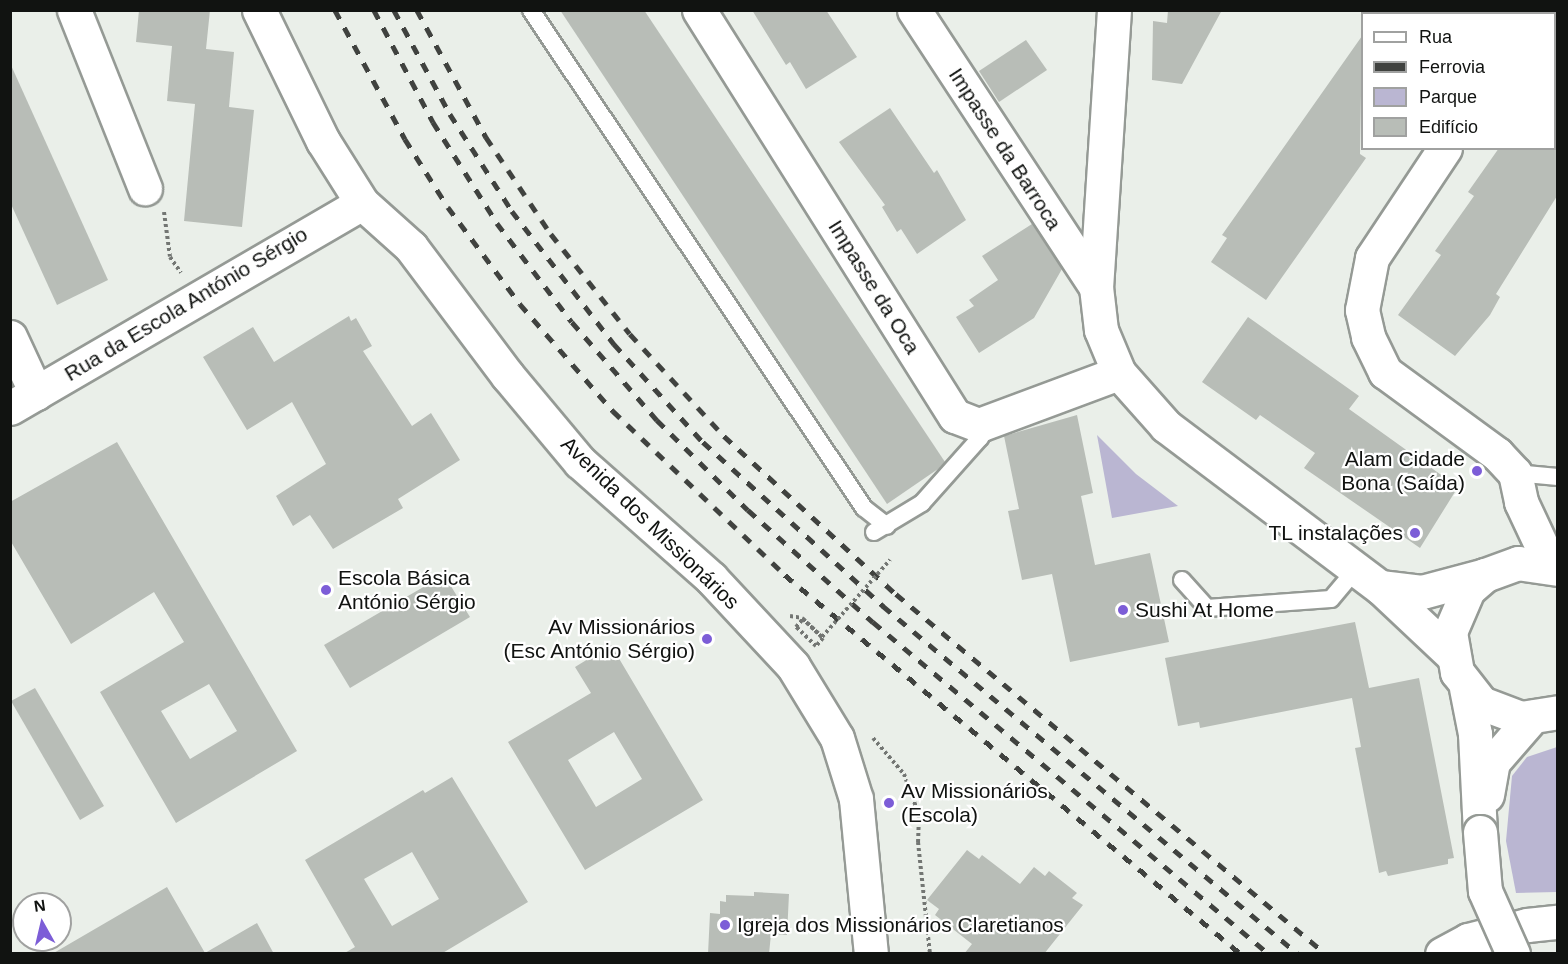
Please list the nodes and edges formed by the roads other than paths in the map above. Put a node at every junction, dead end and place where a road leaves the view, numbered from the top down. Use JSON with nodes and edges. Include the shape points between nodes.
{"nodes":[{"id":1,"x":74,"y":10,"type":"edge"},
{"id":2,"x":260,"y":10,"type":"edge"},
{"id":3,"x":531,"y":10,"type":"edge"},
{"id":4,"x":699,"y":10,"type":"edge"},
{"id":5,"x":914,"y":10,"type":"edge"},
{"id":6,"x":1114,"y":10,"type":"edge"},
{"id":7,"x":1444,"y":150,"type":"edge"},
{"id":8,"x":145,"y":188,"type":"road end"},
{"id":9,"x":362,"y":203,"type":"junction"},
{"id":10,"x":1096,"y":287,"type":"junction"},
{"id":11,"x":10,"y":338,"type":"edge"},
{"id":12,"x":1119,"y":373,"type":"junction"},
{"id":13,"x":23,"y":400,"type":"edge"},
{"id":14,"x":979,"y":425,"type":"junction"},
{"id":15,"x":1557,"y":477,"type":"edge"},
{"id":16,"x":1518,"y":487,"type":"junction"},
{"id":17,"x":1554,"y":567,"type":"edge"},
{"id":18,"x":1493,"y":571,"type":"junction"},
{"id":19,"x":1368,"y":578,"type":"junction"},
{"id":20,"x":1182,"y":580,"type":"dead end"},
{"id":21,"x":1451,"y":654,"type":"junction"},
{"id":22,"x":1466,"y":688,"type":"junction"},
{"id":23,"x":1545,"y":715,"type":"edge"},
{"id":24,"x":1480,"y":832,"type":"junction"},
{"id":25,"x":1557,"y":922,"type":"edge"},
{"id":26,"x":872,"y":954,"type":"edge"},
{"id":27,"x":1442,"y":954,"type":"edge"},
{"id":28,"x":1513,"y":954,"type":"edge"}],
"edges":[{"from":1,"to":8,"type":"street"},
{"from":2,"to":9,"type":"street","name":"Avenida dos Missionários","via":[[323,141]]},
{"from":3,"to":14,"type":"lane","via":[[880,529],[922,503],[980,438]]},
{"from":4,"to":14,"type":"street","name":"Impasse da Oca","via":[[955,416]]},
{"from":5,"to":10,"type":"street","name":"Impasse da Barroca"},
{"from":6,"to":10,"type":"street"},
{"from":7,"to":16,"type":"street","via":[[1372,258],[1362,309],[1368,337],[1385,372],[1497,454]]},
{"from":9,"to":13,"type":"street","name":"Rua da Escola António Sérgio"},
{"from":9,"to":26,"type":"street","name":"Avenida dos Missionários","via":[[411,247],[508,376],[580,462],[711,578],[793,666],[837,738],[856,799]]},
{"from":10,"to":12,"type":"street","via":[[1101,330]]},
{"from":11,"to":13,"type":"street"},
{"from":12,"to":14,"type":"street"},
{"from":12,"to":19,"type":"street","via":[[1167,426]]},
{"from":15,"to":16,"type":"lane"},
{"from":16,"to":17,"type":"street"},
{"from":16,"to":18,"type":"street"},
{"from":17,"to":18,"type":"street","via":[[1518,563]]},
{"from":18,"to":19,"type":"street","via":[[1422,592]]},
{"from":18,"to":21,"type":"street","via":[[1468,590],[1456,610],[1450,632]]},
{"from":19,"to":20,"type":"lane","via":[[1331,599],[1207,608]]},
{"from":19,"to":21,"type":"street"},
{"from":21,"to":22,"type":"street"},
{"from":22,"to":23,"type":"street","via":[[1500,713]]},
{"from":22,"to":24,"type":"street","via":[[1475,734]]},
{"from":23,"to":24,"type":"street","via":[[1493,762]]},
{"from":24,"to":28,"type":"street","bridge":true,"via":[[1485,891]]},
{"from":25,"to":27,"type":"street","via":[[1527,925],[1468,940]]}]}
